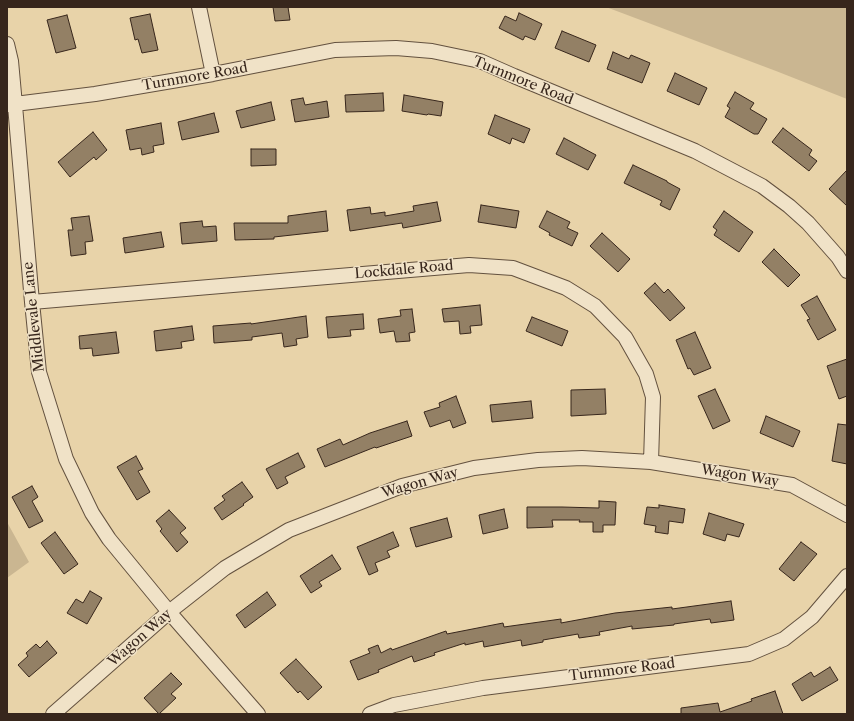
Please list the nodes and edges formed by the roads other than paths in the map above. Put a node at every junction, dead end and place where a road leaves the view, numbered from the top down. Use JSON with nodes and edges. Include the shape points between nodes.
{"nodes":[{"id":1,"x":199,"y":7,"type":"edge"},
{"id":2,"x":7,"y":44,"type":"edge"},
{"id":3,"x":213,"y":74,"type":"junction"},
{"id":4,"x":11,"y":104,"type":"edge"},
{"id":5,"x":847,"y":271,"type":"edge"},
{"id":6,"x":32,"y":302,"type":"junction"},
{"id":7,"x":651,"y":462,"type":"junction"},
{"id":8,"x":847,"y":515,"type":"edge"},
{"id":9,"x":847,"y":576,"type":"edge"},
{"id":10,"x":169,"y":612,"type":"junction"},
{"id":11,"x":53,"y":714,"type":"edge"},
{"id":12,"x":258,"y":714,"type":"edge"},
{"id":13,"x":370,"y":714,"type":"edge"}],
"edges":[{"from":1,"to":3,"type":"street"},
{"from":2,"to":4,"type":"street","name":"Middlevale Lane","via":[[11,61]]},
{"from":3,"to":4,"type":"street","name":"Turnmore Road","via":[[95,94]]},
{"from":3,"to":5,"type":"street","name":"Turnmore Road","via":[[335,50],[396,48],[432,51],[480,60],[695,152],[762,186],[808,223]]},
{"from":4,"to":6,"type":"street","name":"Middlevale Lane"},
{"from":6,"to":7,"type":"street","name":"Lockdale Road","via":[[469,265],[513,268],[566,288],[595,306],[625,337],[646,374],[653,396]]},
{"from":6,"to":10,"type":"street","name":"Middlevale Lane","via":[[39,372],[66,459],[92,513],[109,539]]},
{"from":7,"to":8,"type":"street","name":"Wagon Way","via":[[792,485]]},
{"from":7,"to":10,"type":"street","name":"Wagon Way","via":[[582,458],[538,460],[474,468],[402,486],[290,530],[225,568]]},
{"from":9,"to":13,"type":"street","name":"Turnmore Road","via":[[812,618],[784,639],[749,654],[483,688],[394,705]]},
{"from":10,"to":11,"type":"street","name":"Wagon Way"},
{"from":10,"to":12,"type":"street","name":"Middlevale Lane"}]}
